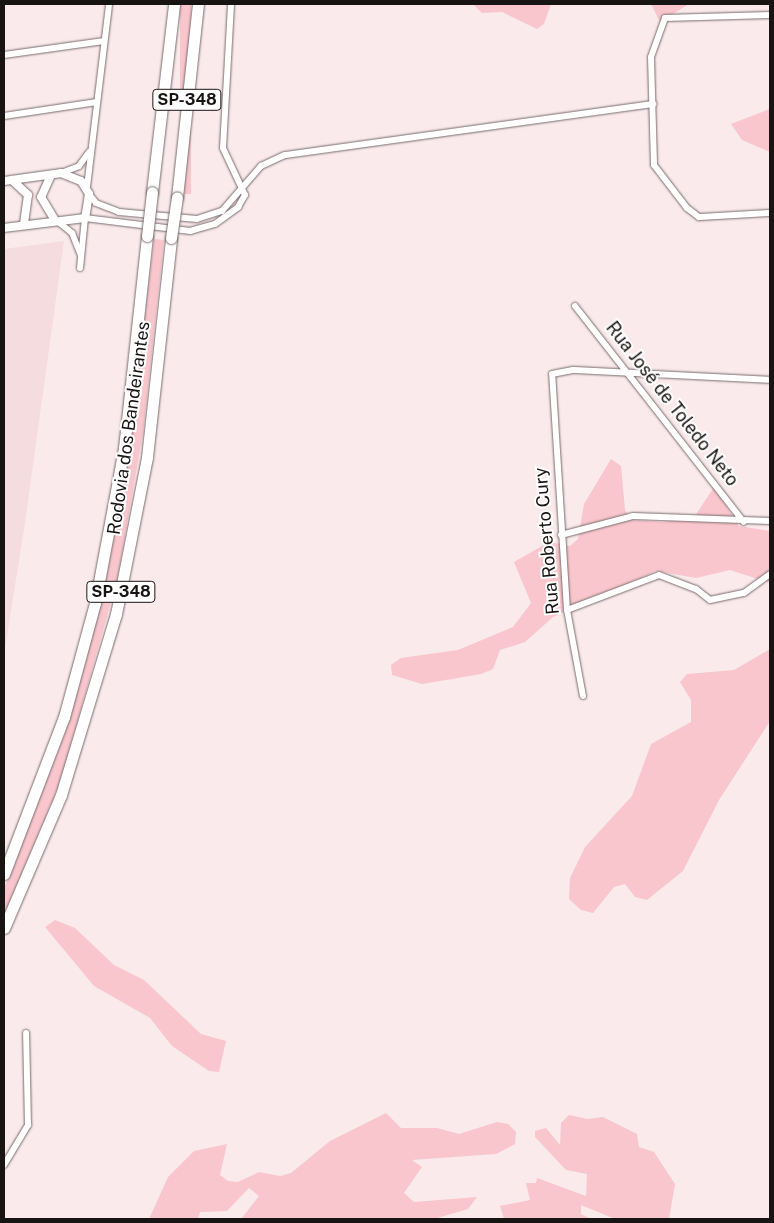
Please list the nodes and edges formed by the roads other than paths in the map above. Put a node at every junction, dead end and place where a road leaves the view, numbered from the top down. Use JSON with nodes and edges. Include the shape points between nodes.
{"nodes":[{"id":1,"x":109,"y":4,"type":"edge"},
{"id":2,"x":174,"y":4,"type":"edge"},
{"id":3,"x":198,"y":4,"type":"edge"},
{"id":4,"x":231,"y":4,"type":"edge"},
{"id":5,"x":770,"y":15,"type":"edge"},
{"id":6,"x":104,"y":41,"type":"junction"},
{"id":7,"x":4,"y":55,"type":"edge"},
{"id":8,"x":97,"y":102,"type":"junction"},
{"id":9,"x":652,"y":104,"type":"junction"},
{"id":10,"x":4,"y":116,"type":"edge"},
{"id":11,"x":92,"y":146,"type":"junction"},
{"id":12,"x":61,"y":173,"type":"junction"},
{"id":13,"x":51,"y":175,"type":"junction"},
{"id":14,"x":8,"y":180,"type":"edge"},
{"id":15,"x":242,"y":186,"type":"junction"},
{"id":16,"x":88,"y":190,"type":"junction"},
{"id":17,"x":770,"y":213,"type":"edge"},
{"id":18,"x":85,"y":218,"type":"junction"},
{"id":19,"x":55,"y":220,"type":"junction"},
{"id":20,"x":24,"y":225,"type":"junction"},
{"id":21,"x":4,"y":228,"type":"edge"},
{"id":22,"x":82,"y":256,"type":"junction"},
{"id":23,"x":80,"y":268,"type":"dead end"},
{"id":24,"x":575,"y":306,"type":"dead end"},
{"id":25,"x":632,"y":373,"type":"junction"},
{"id":26,"x":770,"y":380,"type":"edge"},
{"id":27,"x":744,"y":522,"type":"junction"},
{"id":28,"x":767,"y":522,"type":"edge"},
{"id":29,"x":770,"y":528,"type":"edge"},
{"id":30,"x":561,"y":535,"type":"junction"},
{"id":31,"x":770,"y":574,"type":"edge"},
{"id":32,"x":567,"y":610,"type":"junction"},
{"id":33,"x":583,"y":696,"type":"dead end"},
{"id":34,"x":4,"y":874,"type":"edge"},
{"id":35,"x":4,"y":928,"type":"edge"},
{"id":36,"x":26,"y":1033,"type":"dead end"},
{"id":37,"x":4,"y":1165,"type":"edge"}],
"edges":[{"from":1,"to":6,"type":"street"},
{"from":2,"to":34,"type":"highway","name":"Rodovia dos Bandeirantes","number":"SP-348","bridge":true,"via":[[124,448],[95,603],[64,717]]},
{"from":3,"to":35,"type":"highway","name":"Rodovia dos Bandeirantes","number":"SP-348","bridge":true,"via":[[147,456],[116,614],[61,794]]},
{"from":4,"to":15,"type":"street","via":[[223,148]]},
{"from":5,"to":9,"type":"street","via":[[665,18],[651,57]]},
{"from":6,"to":7,"type":"street"},
{"from":6,"to":8,"type":"street"},
{"from":8,"to":10,"type":"street"},
{"from":8,"to":11,"type":"street"},
{"from":9,"to":15,"type":"street","via":[[286,156],[261,166]]},
{"from":9,"to":17,"type":"street","via":[[654,165],[686,208],[699,217]]},
{"from":11,"to":12,"type":"street","via":[[85,161]]},
{"from":11,"to":16,"type":"street"},
{"from":12,"to":13,"type":"street"},
{"from":12,"to":16,"type":"street"},
{"from":13,"to":14,"type":"street"},
{"from":13,"to":19,"type":"street","via":[[41,197]]},
{"from":14,"to":20,"type":"street","via":[[28,195]]},
{"from":15,"to":16,"type":"street","via":[[222,211],[188,220],[119,212],[102,206]]},
{"from":15,"to":18,"type":"street","via":[[245,196],[233,212],[196,230]]},
{"from":16,"to":18,"type":"street"},
{"from":18,"to":19,"type":"street"},
{"from":18,"to":22,"type":"street"},
{"from":19,"to":20,"type":"street"},
{"from":19,"to":22,"type":"street","via":[[72,234]]},
{"from":20,"to":21,"type":"street"},
{"from":22,"to":23,"type":"street"},
{"from":24,"to":25,"type":"street","name":"Rua José de Toledo Neto"},
{"from":25,"to":26,"type":"street"},
{"from":25,"to":27,"type":"street","name":"Rua José de Toledo Neto"},
{"from":25,"to":30,"type":"street","name":"Rua Roberto Cury","via":[[559,370],[550,382]]},
{"from":27,"to":28,"type":"street"},
{"from":27,"to":30,"type":"street","via":[[633,516]]},
{"from":28,"to":29,"type":"street"},
{"from":30,"to":32,"type":"street","name":"Rua Roberto Cury"},
{"from":31,"to":32,"type":"street","via":[[744,593],[710,600],[696,589],[659,575]]},
{"from":32,"to":33,"type":"street","name":"Rua Roberto Cury"},
{"from":36,"to":37,"type":"street","via":[[28,1125]]}]}
